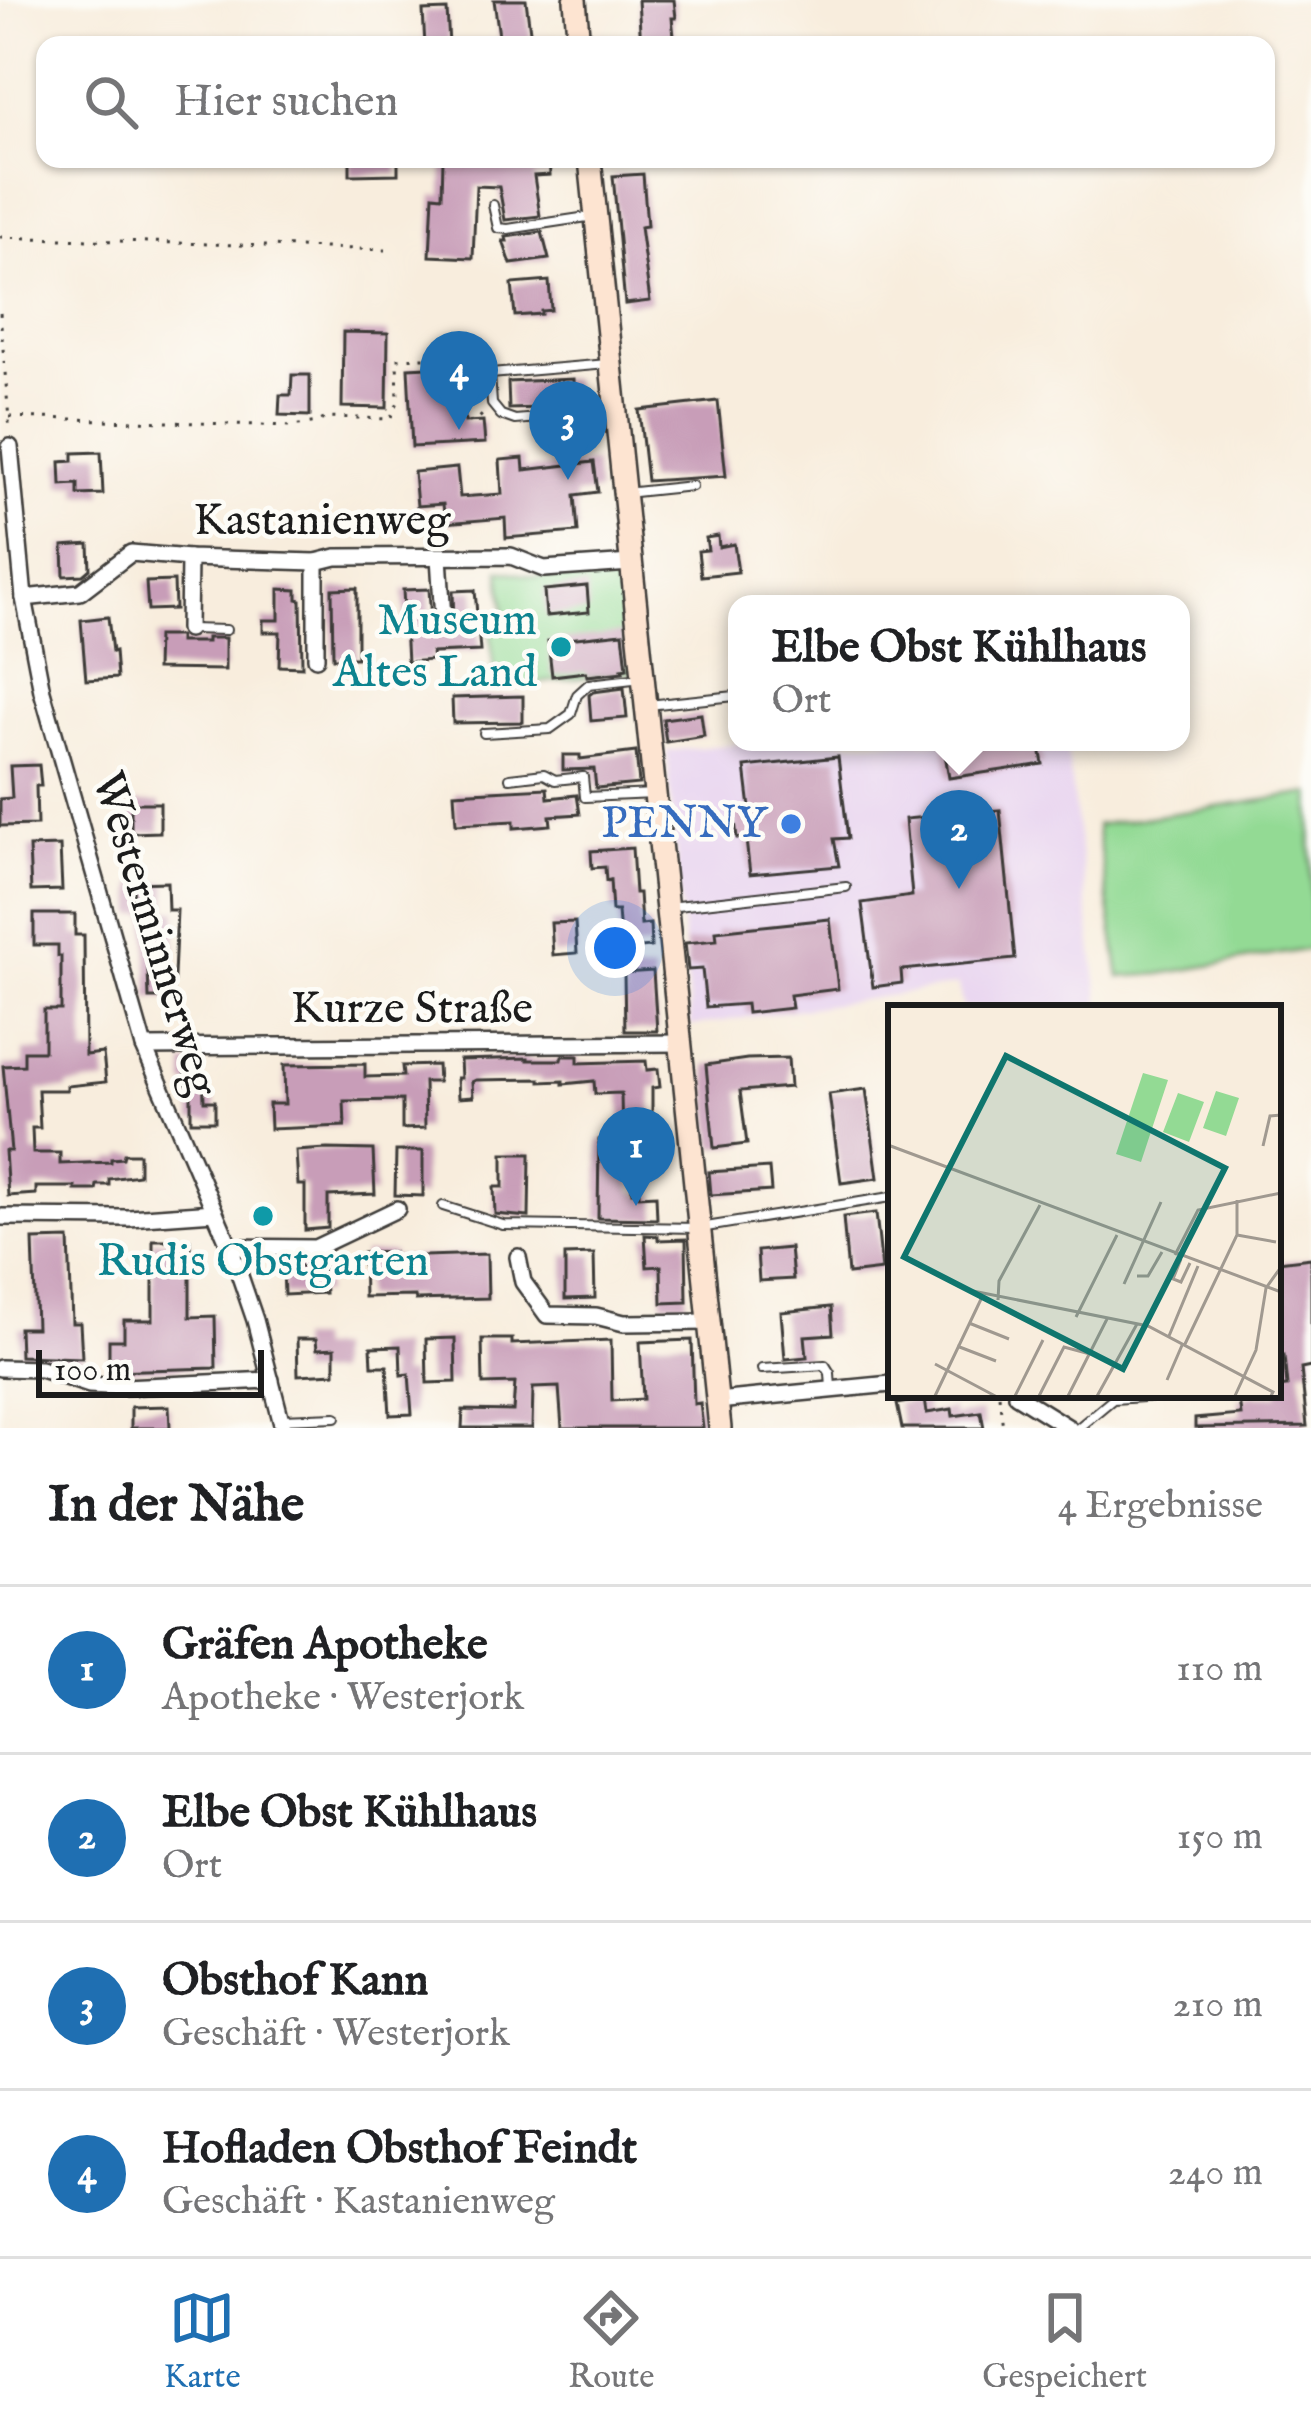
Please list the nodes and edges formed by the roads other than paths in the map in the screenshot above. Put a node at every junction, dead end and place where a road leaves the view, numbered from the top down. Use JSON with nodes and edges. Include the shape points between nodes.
{"nodes":[{"id":1,"x":575,"y":0,"type":"edge"},
{"id":2,"x":578,"y":36,"type":"edge"},
{"id":3,"x":591,"y":168,"type":"edge"},
{"id":4,"x":493,"y":206,"type":"dead end"},
{"id":5,"x":595,"y":215,"type":"junction"},
{"id":6,"x":609,"y":364,"type":"junction"},
{"id":7,"x":614,"y":412,"type":"junction"},
{"id":8,"x":10,"y":447,"type":"road end"},
{"id":9,"x":692,"y":486,"type":"dead end"},
{"id":10,"x":623,"y":493,"type":"junction"},
{"id":11,"x":7,"y":506,"type":"edge"},
{"id":12,"x":439,"y":556,"type":"junction"},
{"id":13,"x":188,"y":558,"type":"junction"},
{"id":14,"x":316,"y":562,"type":"junction"},
{"id":15,"x":631,"y":563,"type":"junction"},
{"id":16,"x":25,"y":598,"type":"junction"},
{"id":17,"x":443,"y":619,"type":"dead end"},
{"id":18,"x":188,"y":629,"type":"joint"},
{"id":19,"x":226,"y":630,"type":"dead end"},
{"id":20,"x":316,"y":658,"type":"dead end"},
{"id":21,"x":644,"y":678,"type":"junction"},
{"id":22,"x":728,"y":697,"type":"edge"},
{"id":23,"x":647,"y":705,"type":"junction"},
{"id":24,"x":484,"y":733,"type":"dead end"},
{"id":25,"x":510,"y":778,"type":"dead end"},
{"id":26,"x":656,"y":794,"type":"junction"},
{"id":27,"x":846,"y":887,"type":"dead end"},
{"id":28,"x":668,"y":908,"type":"junction"},
{"id":29,"x":681,"y":1043,"type":"junction"},
{"id":30,"x":144,"y":1047,"type":"junction"},
{"id":31,"x":888,"y":1197,"type":"edge"},
{"id":32,"x":443,"y":1206,"type":"dead end"},
{"id":33,"x":397,"y":1209,"type":"dead end"},
{"id":34,"x":214,"y":1212,"type":"junction"},
{"id":35,"x":0,"y":1217,"type":"edge"},
{"id":36,"x":700,"y":1228,"type":"junction"},
{"id":37,"x":230,"y":1247,"type":"junction"},
{"id":38,"x":518,"y":1257,"type":"dead end"},
{"id":39,"x":709,"y":1322,"type":"junction"},
{"id":40,"x":0,"y":1368,"type":"edge"},
{"id":41,"x":762,"y":1369,"type":"dead end"},
{"id":42,"x":272,"y":1380,"type":"junction"},
{"id":43,"x":888,"y":1384,"type":"edge"},
{"id":44,"x":831,"y":1390,"type":"junction"},
{"id":45,"x":1021,"y":1398,"type":"edge"},
{"id":46,"x":1128,"y":1398,"type":"edge"},
{"id":47,"x":717,"y":1401,"type":"junction"},
{"id":48,"x":336,"y":1417,"type":"dead end"},
{"id":49,"x":282,"y":1424,"type":"edge"},
{"id":50,"x":720,"y":1428,"type":"edge"},
{"id":51,"x":1073,"y":1428,"type":"edge"}],
"edges":[{"from":1,"to":2,"type":"main road"},
{"from":3,"to":5,"type":"main road"},
{"from":4,"to":5,"type":"lane","via":[[498,228],[508,229]]},
{"from":5,"to":6,"type":"main road"},
{"from":6,"to":7,"type":"main road"},
{"from":6,"to":7,"type":"lane","via":[[490,374],[492,404],[515,420]]},
{"from":7,"to":10,"type":"main road"},
{"from":8,"to":11,"type":"street","name":"Westerminnerweg"},
{"from":9,"to":10,"type":"lane"},
{"from":10,"to":15,"type":"main road"},
{"from":11,"to":16,"type":"street","name":"Westerminnerweg"},
{"from":12,"to":14,"type":"street","name":"Kastanienweg"},
{"from":12,"to":15,"type":"street","name":"Kastanienweg","via":[[511,556],[544,569]]},
{"from":12,"to":17,"type":"street"},
{"from":13,"to":14,"type":"street","name":"Kastanienweg"},
{"from":13,"to":16,"type":"street","name":"Kastanienweg","via":[[131,553],[80,592]]},
{"from":13,"to":18,"type":"street"},
{"from":14,"to":20,"type":"street"},
{"from":15,"to":21,"type":"main road"},
{"from":16,"to":30,"type":"street","name":"Westerminnerweg","via":[[43,691]]},
{"from":18,"to":19,"type":"lane"},
{"from":21,"to":23,"type":"main road"},
{"from":21,"to":24,"type":"lane","via":[[589,683],[571,714],[550,729]]},
{"from":22,"to":23,"type":"lane"},
{"from":23,"to":26,"type":"main road"},
{"from":25,"to":26,"type":"lane","via":[[583,777],[585,797]]},
{"from":26,"to":28,"type":"main road"},
{"from":27,"to":28,"type":"lane"},
{"from":28,"to":29,"type":"main road"},
{"from":29,"to":30,"type":"street","name":"Kurze Straße"},
{"from":29,"to":36,"type":"main road"},
{"from":30,"to":34,"type":"street","name":"Westerminnerweg"},
{"from":31,"to":36,"type":"lane"},
{"from":32,"to":36,"type":"lane","via":[[503,1226]]},
{"from":33,"to":37,"type":"street","via":[[315,1248]]},
{"from":34,"to":35,"type":"street"},
{"from":34,"to":37,"type":"street","name":"Westerminnerweg"},
{"from":36,"to":39,"type":"main road"},
{"from":37,"to":42,"type":"street","name":"Westerminnerweg"},
{"from":38,"to":39,"type":"street","via":[[523,1282],[547,1315]]},
{"from":39,"to":47,"type":"main road"},
{"from":40,"to":42,"type":"street","via":[[124,1387]]},
{"from":41,"to":44,"type":"lane","via":[[825,1365]]},
{"from":42,"to":49,"type":"street","name":"Westerminnerweg"},
{"from":43,"to":44,"type":"street"},
{"from":44,"to":47,"type":"street"},
{"from":45,"to":51,"type":"street"},
{"from":46,"to":51,"type":"lane","via":[[1113,1399]]},
{"from":47,"to":50,"type":"main road"},
{"from":48,"to":49,"type":"lane"}]}
